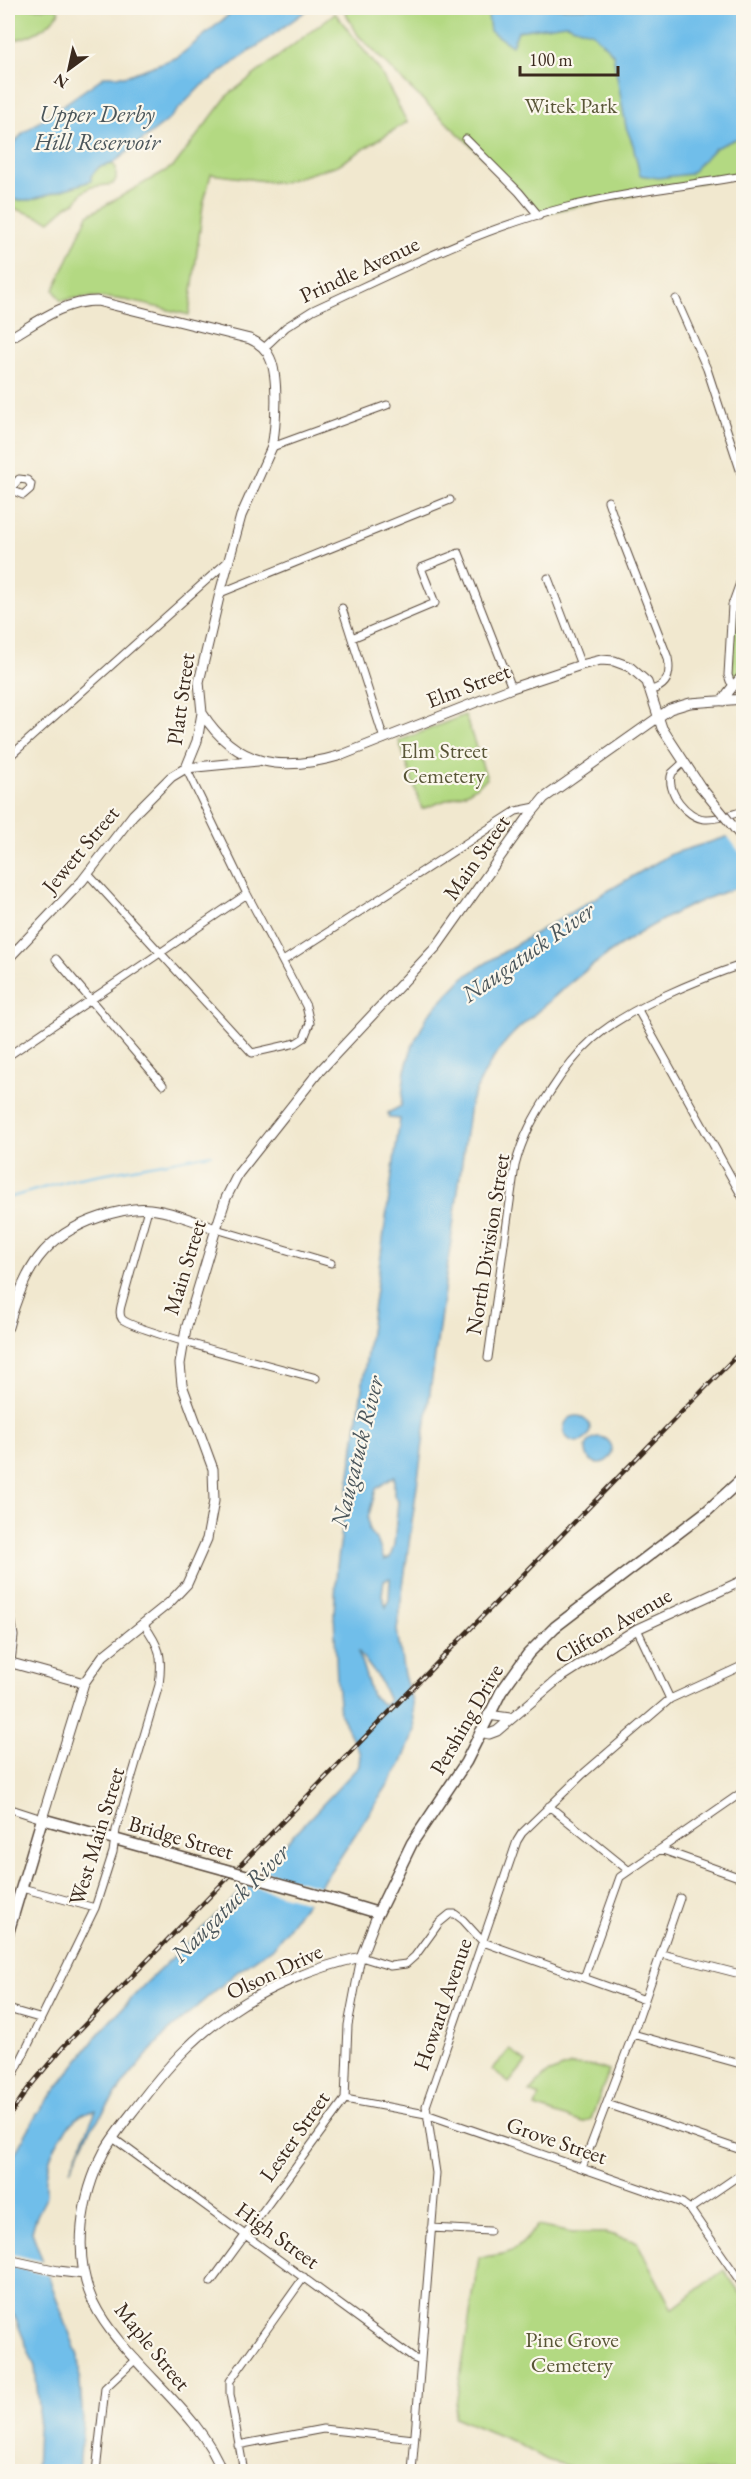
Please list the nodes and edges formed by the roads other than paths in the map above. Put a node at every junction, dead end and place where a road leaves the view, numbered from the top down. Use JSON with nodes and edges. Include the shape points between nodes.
{"nodes":[{"id":1,"x":466,"y":140,"type":"dead end"},
{"id":2,"x":744,"y":176,"type":"edge"},
{"id":3,"x":539,"y":216,"type":"junction"},
{"id":4,"x":676,"y":299,"type":"dead end"},
{"id":5,"x":8,"y":339,"type":"edge"},
{"id":6,"x":264,"y":348,"type":"junction"},
{"id":7,"x":387,"y":405,"type":"dead end"},
{"id":8,"x":272,"y":447,"type":"junction"},
{"id":9,"x":744,"y":482,"type":"edge"},
{"id":10,"x":450,"y":501,"type":"dead end"},
{"id":11,"x":609,"y":501,"type":"dead end"},
{"id":12,"x":230,"y":560,"type":"junction"},
{"id":13,"x":744,"y":562,"type":"edge"},
{"id":14,"x":548,"y":578,"type":"dead end"},
{"id":15,"x":220,"y":593,"type":"junction"},
{"id":16,"x":342,"y":608,"type":"dead end"},
{"id":17,"x":352,"y":638,"type":"junction"},
{"id":18,"x":581,"y":665,"type":"junction"},
{"id":19,"x":744,"y":674,"type":"edge"},
{"id":20,"x":735,"y":686,"type":"junction"},
{"id":21,"x":512,"y":688,"type":"junction"},
{"id":22,"x":651,"y":690,"type":"junction"},
{"id":23,"x":739,"y":700,"type":"edge"},
{"id":24,"x":723,"y":701,"type":"junction"},
{"id":25,"x":202,"y":713,"type":"junction"},
{"id":26,"x":657,"y":717,"type":"junction"},
{"id":27,"x":384,"y":739,"type":"junction"},
{"id":28,"x":8,"y":758,"type":"edge"},
{"id":29,"x":263,"y":761,"type":"junction"},
{"id":30,"x":684,"y":763,"type":"junction"},
{"id":31,"x":186,"y":768,"type":"junction"},
{"id":32,"x":536,"y":807,"type":"junction"},
{"id":33,"x":744,"y":811,"type":"edge"},
{"id":34,"x":744,"y":840,"type":"edge"},
{"id":35,"x":88,"y":873,"type":"junction"},
{"id":36,"x":247,"y":894,"type":"junction"},
{"id":37,"x":160,"y":952,"type":"junction"},
{"id":38,"x":8,"y":958,"type":"edge"},
{"id":39,"x":56,"y":959,"type":"dead end"},
{"id":40,"x":283,"y":961,"type":"junction"},
{"id":41,"x":744,"y":964,"type":"edge"},
{"id":42,"x":91,"y":999,"type":"junction"},
{"id":43,"x":638,"y":1010,"type":"junction"},
{"id":44,"x":8,"y":1056,"type":"edge"},
{"id":45,"x":163,"y":1085,"type":"dead end"},
{"id":46,"x":744,"y":1200,"type":"edge"},
{"id":47,"x":148,"y":1209,"type":"junction"},
{"id":48,"x":216,"y":1229,"type":"junction"},
{"id":49,"x":331,"y":1263,"type":"dead end"},
{"id":50,"x":8,"y":1327,"type":"edge"},
{"id":51,"x":183,"y":1340,"type":"junction"},
{"id":52,"x":488,"y":1358,"type":"dead end"},
{"id":53,"x":316,"y":1378,"type":"dead end"},
{"id":54,"x":744,"y":1477,"type":"edge"},
{"id":55,"x":744,"y":1580,"type":"edge"},
{"id":56,"x":8,"y":1605,"type":"edge"},
{"id":57,"x":143,"y":1623,"type":"junction"},
{"id":58,"x":637,"y":1629,"type":"junction"},
{"id":59,"x":8,"y":1664,"type":"edge"},
{"id":60,"x":744,"y":1665,"type":"edge"},
{"id":61,"x":84,"y":1683,"type":"junction"},
{"id":62,"x":670,"y":1699,"type":"junction"},
{"id":63,"x":488,"y":1714,"type":"junction"},
{"id":64,"x":510,"y":1718,"type":"junction"},
{"id":65,"x":480,"y":1732,"type":"junction"},
{"id":66,"x":744,"y":1791,"type":"edge"},
{"id":67,"x":549,"y":1806,"type":"junction"},
{"id":68,"x":8,"y":1808,"type":"edge"},
{"id":69,"x":42,"y":1818,"type":"junction"},
{"id":70,"x":115,"y":1838,"type":"junction"},
{"id":71,"x":660,"y":1849,"type":"junction"},
{"id":72,"x":628,"y":1870,"type":"junction"},
{"id":73,"x":744,"y":1878,"type":"edge"},
{"id":74,"x":22,"y":1888,"type":"junction"},
{"id":75,"x":680,"y":1899,"type":"dead end"},
{"id":76,"x":95,"y":1908,"type":"junction"},
{"id":77,"x":378,"y":1913,"type":"junction"},
{"id":78,"x":8,"y":1933,"type":"edge"},
{"id":79,"x":483,"y":1942,"type":"junction"},
{"id":80,"x":662,"y":1954,"type":"junction"},
{"id":81,"x":361,"y":1956,"type":"junction"},
{"id":82,"x":744,"y":1975,"type":"edge"},
{"id":83,"x":584,"y":1978,"type":"junction"},
{"id":84,"x":645,"y":2000,"type":"junction"},
{"id":85,"x":8,"y":2009,"type":"edge"},
{"id":86,"x":39,"y":2018,"type":"junction"},
{"id":87,"x":633,"y":2034,"type":"junction"},
{"id":88,"x":744,"y":2064,"type":"edge"},
{"id":89,"x":8,"y":2086,"type":"edge"},
{"id":90,"x":345,"y":2099,"type":"junction"},
{"id":91,"x":607,"y":2104,"type":"junction"},
{"id":92,"x":426,"y":2114,"type":"junction"},
{"id":93,"x":113,"y":2138,"type":"junction"},
{"id":94,"x":744,"y":2151,"type":"edge"},
{"id":95,"x":582,"y":2168,"type":"junction"},
{"id":96,"x":744,"y":2172,"type":"edge"},
{"id":97,"x":690,"y":2210,"type":"junction"},
{"id":98,"x":431,"y":2228,"type":"junction"},
{"id":99,"x":490,"y":2231,"type":"dead end"},
{"id":100,"x":246,"y":2234,"type":"junction"},
{"id":101,"x":8,"y":2259,"type":"edge"},
{"id":102,"x":84,"y":2274,"type":"junction"},
{"id":103,"x":304,"y":2277,"type":"junction"},
{"id":104,"x":211,"y":2282,"type":"dead end"},
{"id":105,"x":743,"y":2285,"type":"edge"},
{"id":106,"x":136,"y":2359,"type":"junction"},
{"id":107,"x":421,"y":2361,"type":"junction"},
{"id":108,"x":414,"y":2439,"type":"junction"},
{"id":109,"x":238,"y":2445,"type":"junction"},
{"id":110,"x":413,"y":2471,"type":"edge"},
{"id":111,"x":96,"y":2472,"type":"edge"},
{"id":112,"x":222,"y":2472,"type":"edge"},
{"id":113,"x":244,"y":2472,"type":"edge"}],
"edges":[{"from":1,"to":3,"type":"street"},
{"from":2,"to":3,"type":"street","name":"Prindle Avenue","via":[[634,193]]},
{"from":3,"to":6,"type":"street","name":"Prindle Avenue","via":[[491,232],[313,310],[285,327]]},
{"from":4,"to":9,"type":"street","via":[[707,369]]},
{"from":5,"to":6,"type":"main road","via":[[68,305],[97,301],[234,334]]},
{"from":6,"to":8,"type":"main road","name":"Platt Street","via":[[274,372]]},
{"from":7,"to":8,"type":"street"},
{"from":8,"to":12,"type":"main road","name":"Platt Street","via":[[246,504]]},
{"from":10,"to":15,"type":"street"},
{"from":11,"to":22,"type":"street","via":[[668,658],[668,678]]},
{"from":12,"to":15,"type":"main road","name":"Platt Street"},
{"from":12,"to":28,"type":"street"},
{"from":13,"to":20,"type":"street","via":[[732,605],[728,675]]},
{"from":14,"to":18,"type":"street"},
{"from":15,"to":25,"type":"main road","name":"Platt Street","via":[[198,682]]},
{"from":16,"to":17,"type":"street"},
{"from":17,"to":21,"type":"street","via":[[435,603],[421,568],[459,553]]},
{"from":17,"to":27,"type":"street"},
{"from":18,"to":21,"type":"main road","name":"Elm Street"},
{"from":18,"to":22,"type":"main road","name":"Elm Street","via":[[601,660],[619,662],[639,674]]},
{"from":19,"to":20,"type":"main road"},
{"from":20,"to":23,"type":"main road"},
{"from":20,"to":24,"type":"main road"},
{"from":21,"to":27,"type":"main road","name":"Elm Street"},
{"from":22,"to":26,"type":"main road"},
{"from":23,"to":24,"type":"main road","name":"Main Street"},
{"from":24,"to":26,"type":"main road","name":"Main Street","via":[[681,705]]},
{"from":25,"to":29,"type":"main road","name":"Elm Street","via":[[224,741]]},
{"from":25,"to":31,"type":"main road","name":"Platt Street","via":[[195,749]]},
{"from":26,"to":30,"type":"main road"},
{"from":26,"to":32,"type":"main road","name":"Main Street","via":[[564,782]]},
{"from":27,"to":29,"type":"main road","name":"Elm Street","via":[[313,764],[292,766]]},
{"from":29,"to":31,"type":"main road","name":"Elm Street"},
{"from":30,"to":33,"type":"street","via":[[672,773],[670,783],[674,795],[688,811],[706,819]]},
{"from":30,"to":34,"type":"main road","bridge":true},
{"from":31,"to":35,"type":"main road","name":"Jewett Street","via":[[171,777],[133,815]]},
{"from":31,"to":36,"type":"street","name":"Platt Street"},
{"from":32,"to":40,"type":"street","via":[[516,812]]},
{"from":32,"to":48,"type":"main road","name":"Main Street","via":[[437,946],[317,1074],[254,1151],[226,1198]]},
{"from":35,"to":37,"type":"street"},
{"from":35,"to":38,"type":"main road","name":"Jewett Street"},
{"from":36,"to":37,"type":"street"},
{"from":36,"to":40,"type":"street","name":"Platt Street"},
{"from":37,"to":40,"type":"street","name":"Platt Street","via":[[252,1053],[296,1043],[309,1029],[309,1017]]},
{"from":37,"to":42,"type":"street"},
{"from":39,"to":42,"type":"street"},
{"from":41,"to":43,"type":"street","name":"North Division Street","via":[[690,984]]},
{"from":42,"to":44,"type":"street"},
{"from":42,"to":45,"type":"street"},
{"from":43,"to":46,"type":"street"},
{"from":43,"to":52,"type":"street","name":"North Division Street","via":[[593,1038],[567,1065],[521,1142]]},
{"from":47,"to":48,"type":"main road"},
{"from":47,"to":50,"type":"main road","via":[[115,1212],[58,1236],[23,1280]]},
{"from":47,"to":51,"type":"street","via":[[120,1313],[130,1324]]},
{"from":48,"to":49,"type":"street"},
{"from":48,"to":51,"type":"main road","name":"Main Street"},
{"from":51,"to":53,"type":"street"},
{"from":51,"to":57,"type":"main road","name":"Main Street","via":[[182,1386],[212,1462],[214,1501],[207,1539],[191,1577],[169,1603]]},
{"from":54,"to":63,"type":"main road","name":"Pershing Drive","via":[[675,1537],[555,1627],[528,1654]]},
{"from":55,"to":58,"type":"main road","name":"Clifton Avenue"},
{"from":56,"to":59,"type":"main road","via":[[13,1636]]},
{"from":57,"to":61,"type":"main road","name":"Main Street","via":[[103,1656]]},
{"from":57,"to":70,"type":"street","name":"West Main Street","via":[[159,1645],[162,1663]]},
{"from":58,"to":62,"type":"street"},
{"from":58,"to":64,"type":"main road","name":"Clifton Avenue","via":[[556,1680]]},
{"from":59,"to":61,"type":"main road"},
{"from":60,"to":62,"type":"street","name":"Howard Avenue"},
{"from":61,"to":69,"type":"main road","name":"Main Street"},
{"from":62,"to":67,"type":"street","name":"Howard Avenue"},
{"from":63,"to":64,"type":"main road"},
{"from":63,"to":65,"type":"main road","name":"Pershing Drive"},
{"from":64,"to":65,"type":"main road","name":"Clifton Avenue","via":[[494,1733]]},
{"from":65,"to":77,"type":"main road","name":"Pershing Drive","via":[[466,1761],[412,1843]]},
{"from":66,"to":71,"type":"street"},
{"from":67,"to":72,"type":"street"},
{"from":67,"to":79,"type":"street","name":"Howard Avenue","via":[[517,1841]]},
{"from":68,"to":69,"type":"street","name":"Bridge Street"},
{"from":69,"to":70,"type":"main road","name":"Bridge Street"},
{"from":69,"to":74,"type":"main road","name":"Main Street"},
{"from":70,"to":76,"type":"street","name":"West Main Street"},
{"from":70,"to":77,"type":"main road","name":"Bridge Street","bridge":true},
{"from":71,"to":72,"type":"street"},
{"from":71,"to":73,"type":"street"},
{"from":72,"to":83,"type":"street","via":[[620,1877]]},
{"from":74,"to":76,"type":"street"},
{"from":74,"to":78,"type":"main road","name":"Main Street"},
{"from":75,"to":80,"type":"street"},
{"from":76,"to":86,"type":"street","name":"West Main Street"},
{"from":77,"to":81,"type":"main road","name":"Pershing Drive"},
{"from":79,"to":81,"type":"street","via":[[458,1916],[450,1914],[406,1964],[390,1966]]},
{"from":79,"to":83,"type":"street"},
{"from":79,"to":92,"type":"street","name":"Howard Avenue"},
{"from":80,"to":82,"type":"street"},
{"from":80,"to":84,"type":"street"},
{"from":81,"to":90,"type":"street","name":"Lester Street","via":[[348,2025]]},
{"from":81,"to":93,"type":"main road","name":"Olson Drive","via":[[268,1991],[209,2027],[173,2060]]},
{"from":83,"to":84,"type":"street"},
{"from":84,"to":87,"type":"street"},
{"from":85,"to":86,"type":"street"},
{"from":86,"to":89,"type":"street","name":"West Main Street"},
{"from":87,"to":88,"type":"street"},
{"from":87,"to":91,"type":"street"},
{"from":90,"to":92,"type":"street","name":"Grove Street"},
{"from":90,"to":100,"type":"street","name":"Lester Street"},
{"from":91,"to":94,"type":"street"},
{"from":91,"to":95,"type":"street"},
{"from":92,"to":95,"type":"street","name":"Grove Street"},
{"from":92,"to":98,"type":"street","name":"Howard Avenue","via":[[436,2173]]},
{"from":93,"to":100,"type":"street","name":"High Street"},
{"from":93,"to":102,"type":"main road","name":"Olson Drive","via":[[86,2200],[81,2254]]},
{"from":95,"to":97,"type":"street","name":"Grove Street","via":[[682,2203]]},
{"from":96,"to":97,"type":"street"},
{"from":97,"to":105,"type":"street"},
{"from":98,"to":99,"type":"street"},
{"from":98,"to":107,"type":"street","name":"Howard Avenue"},
{"from":100,"to":103,"type":"street","name":"High Street"},
{"from":100,"to":104,"type":"street","name":"Lester Street"},
{"from":101,"to":102,"type":"main road"},
{"from":102,"to":106,"type":"main road","name":"Maple Street","via":[[101,2316]]},
{"from":103,"to":107,"type":"street","name":"High Street"},
{"from":103,"to":109,"type":"street","via":[[231,2378],[229,2389]]},
{"from":106,"to":111,"type":"street","via":[[105,2388]]},
{"from":106,"to":112,"type":"main road","name":"Maple Street","via":[[201,2434]]},
{"from":107,"to":108,"type":"street","name":"Howard Avenue"},
{"from":108,"to":109,"type":"street","via":[[323,2429]]},
{"from":108,"to":110,"type":"street","name":"Howard Avenue"},
{"from":109,"to":113,"type":"street"}]}
